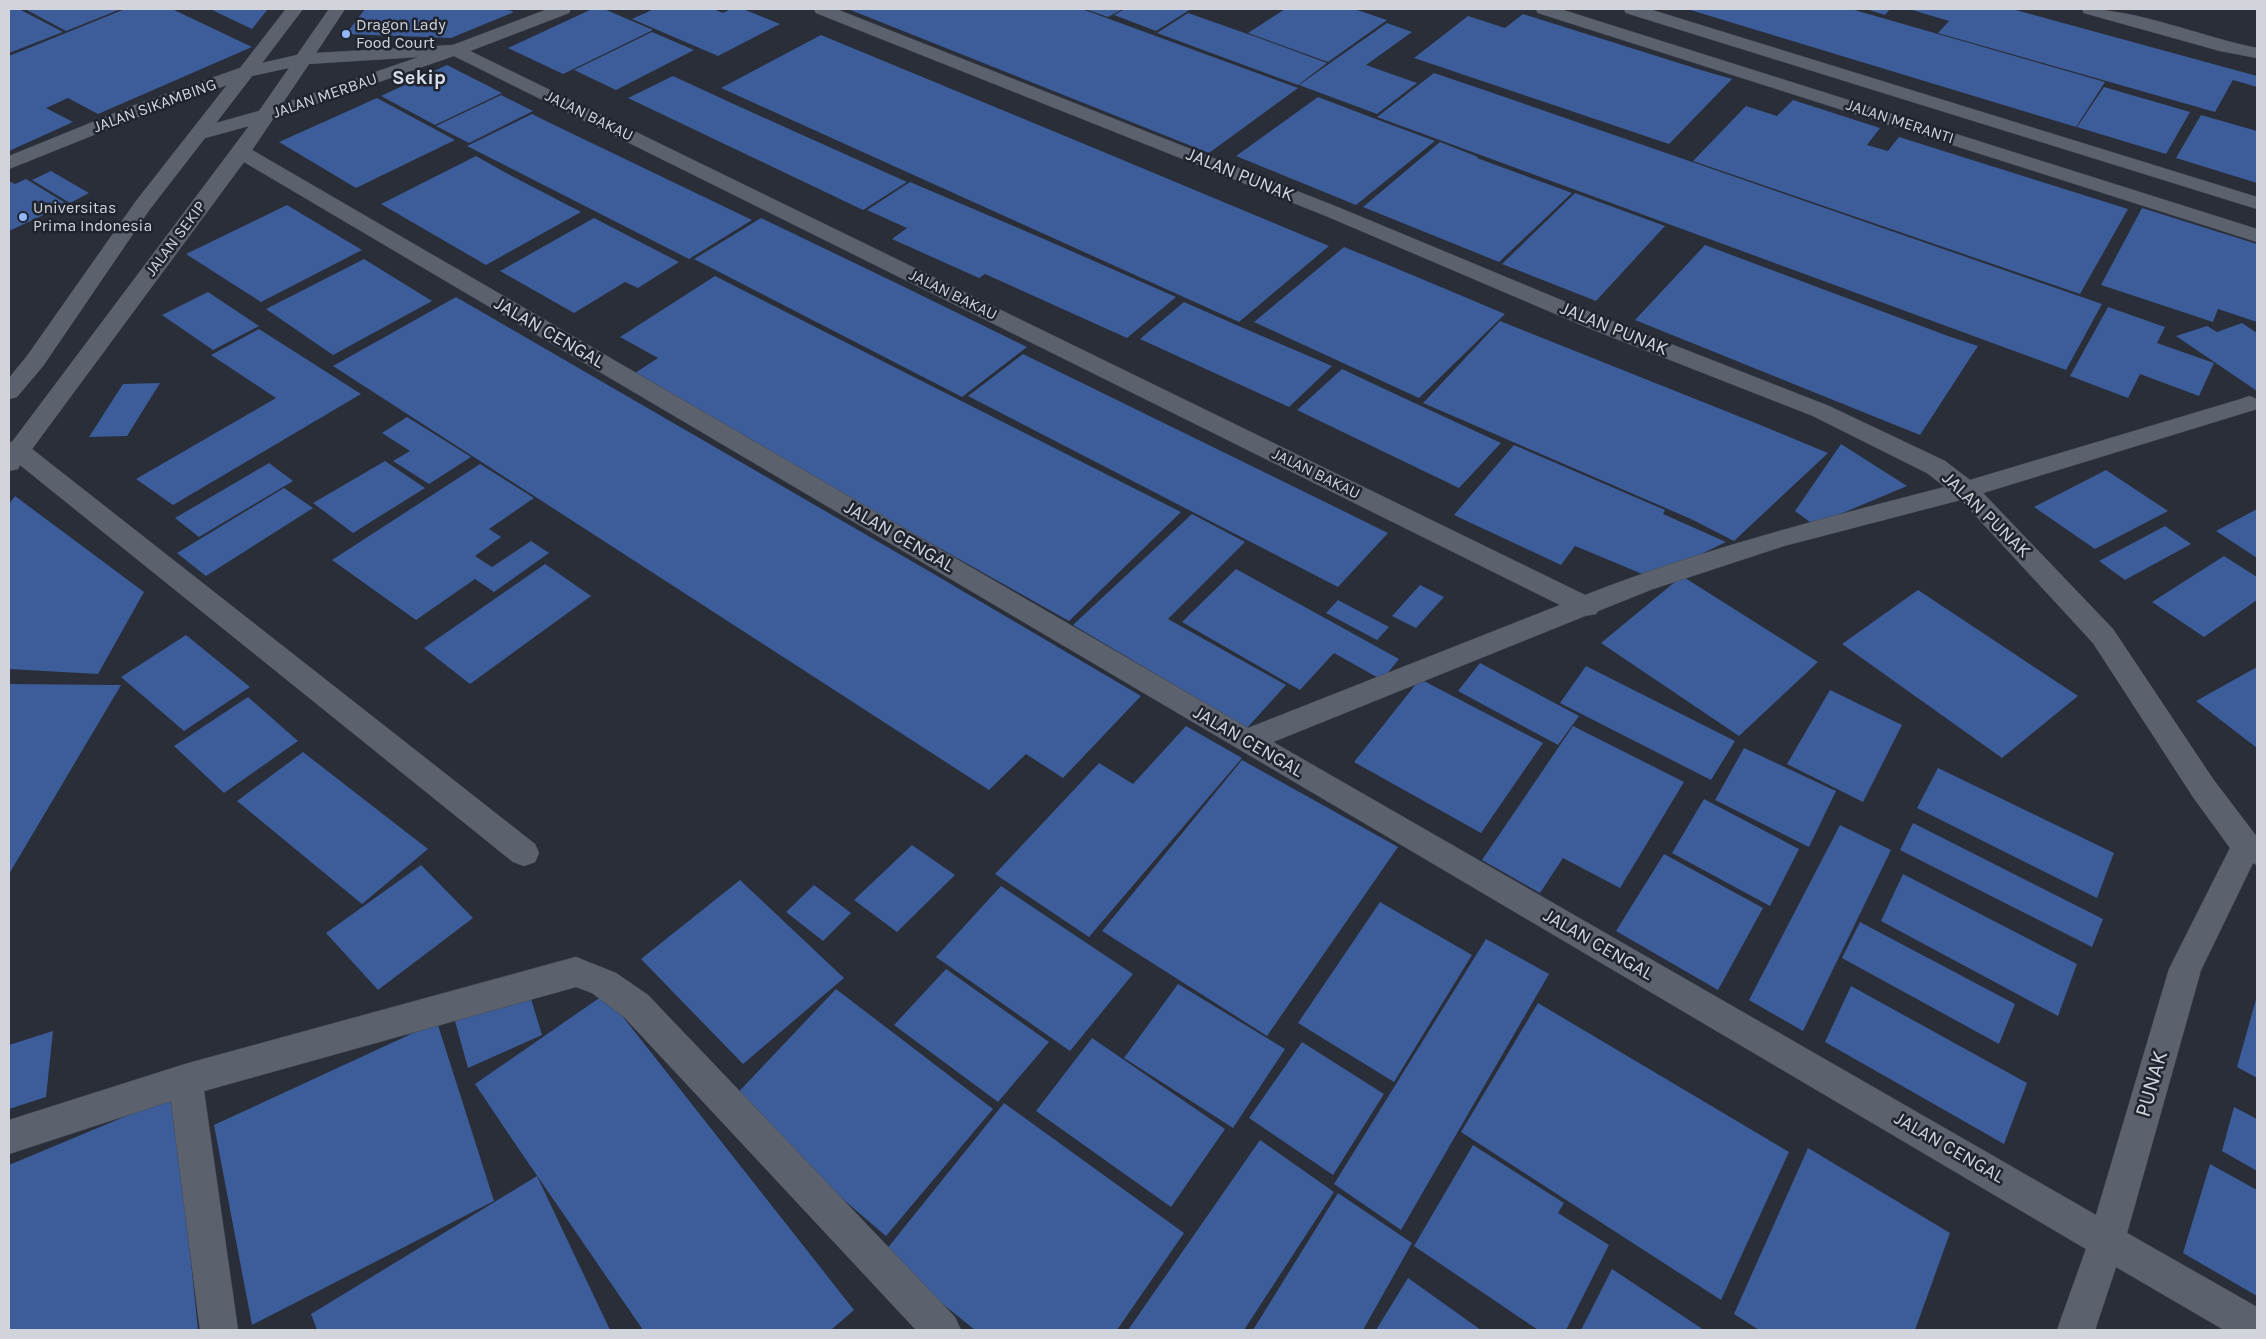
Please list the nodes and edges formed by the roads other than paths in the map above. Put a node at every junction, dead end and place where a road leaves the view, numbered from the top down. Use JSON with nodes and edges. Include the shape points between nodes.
{"nodes":[{"id":1,"x":295,"y":9,"type":"edge"},
{"id":2,"x":337,"y":9,"type":"edge"},
{"id":3,"x":563,"y":9,"type":"edge"},
{"id":4,"x":822,"y":9,"type":"edge"},
{"id":5,"x":1544,"y":9,"type":"edge"},
{"id":6,"x":1632,"y":9,"type":"edge"},
{"id":7,"x":2090,"y":9,"type":"edge"},
{"id":8,"x":455,"y":50,"type":"junction"},
{"id":9,"x":2257,"y":53,"type":"edge"},
{"id":10,"x":304,"y":59,"type":"junction"},
{"id":11,"x":246,"y":72,"type":"junction"},
{"id":12,"x":265,"y":117,"type":"junction"},
{"id":13,"x":198,"y":134,"type":"junction"},
{"id":14,"x":241,"y":152,"type":"junction"},
{"id":15,"x":9,"y":163,"type":"edge"},
{"id":16,"x":2257,"y":203,"type":"edge"},
{"id":17,"x":2257,"y":236,"type":"edge"},
{"id":18,"x":9,"y":392,"type":"edge"},
{"id":19,"x":2249,"y":404,"type":"dead end"},
{"id":20,"x":12,"y":455,"type":"edge"},
{"id":21,"x":1966,"y":490,"type":"junction"},
{"id":22,"x":1587,"y":607,"type":"junction"},
{"id":23,"x":1246,"y":741,"type":"junction"},
{"id":24,"x":2252,"y":849,"type":"edge"},
{"id":25,"x":524,"y":853,"type":"dead end"},
{"id":26,"x":185,"y":1080,"type":"junction"},
{"id":27,"x":9,"y":1137,"type":"edge"},
{"id":28,"x":2108,"y":1240,"type":"junction"},
{"id":29,"x":2257,"y":1328,"type":"edge"},
{"id":30,"x":219,"y":1330,"type":"edge"},
{"id":31,"x":942,"y":1330,"type":"edge"},
{"id":32,"x":2076,"y":1330,"type":"edge"}],
"edges":[{"from":1,"to":11,"type":"street"},
{"from":2,"to":10,"type":"street","name":"JALAN SEKIP"},
{"from":3,"to":8,"type":"street","name":"JALAN MERBAU"},
{"from":4,"to":21,"type":"street","name":"JALAN PUNAK","via":[[1333,212],[1594,322],[1821,410],[1936,467]]},
{"from":5,"to":17,"type":"street","name":"JALAN MERANTI"},
{"from":6,"to":16,"type":"street"},
{"from":7,"to":9,"type":"street"},
{"from":8,"to":10,"type":"street","name":"JALAN BAKAU"},
{"from":8,"to":12,"type":"street","name":"JALAN MERBAU"},
{"from":8,"to":22,"type":"street","name":"JALAN BAKAU"},
{"from":10,"to":11,"type":"street","name":"JALAN SIKAMBING"},
{"from":10,"to":12,"type":"street","name":"JALAN SEKIP"},
{"from":11,"to":13,"type":"street"},
{"from":11,"to":15,"type":"street","name":"JALAN SIKAMBING","via":[[139,110]]},
{"from":12,"to":13,"type":"street","name":"JALAN MERBAU"},
{"from":12,"to":14,"type":"street","name":"JALAN SEKIP"},
{"from":13,"to":18,"type":"street","via":[[143,205],[35,361]]},
{"from":14,"to":20,"type":"street","name":"JALAN SEKIP"},
{"from":14,"to":23,"type":"street","name":"JALAN CENGAL"},
{"from":19,"to":21,"type":"street"},
{"from":20,"to":25,"type":"street"},
{"from":21,"to":22,"type":"street","via":[[1780,538],[1644,582]]},
{"from":21,"to":24,"type":"street","name":"JALAN PUNAK","via":[[2103,636],[2203,788]]},
{"from":22,"to":23,"type":"street"},
{"from":23,"to":28,"type":"street","name":"JALAN CENGAL"},
{"from":24,"to":28,"type":"street","name":"PUNAK","via":[[2185,969]]},
{"from":26,"to":27,"type":"street"},
{"from":26,"to":30,"type":"street"},
{"from":26,"to":31,"type":"street","via":[[576,972],[604,984],[636,1006]]},
{"from":28,"to":29,"type":"street","name":"JALAN CENGAL"},
{"from":28,"to":32,"type":"street","name":"PUNAK"}]}
